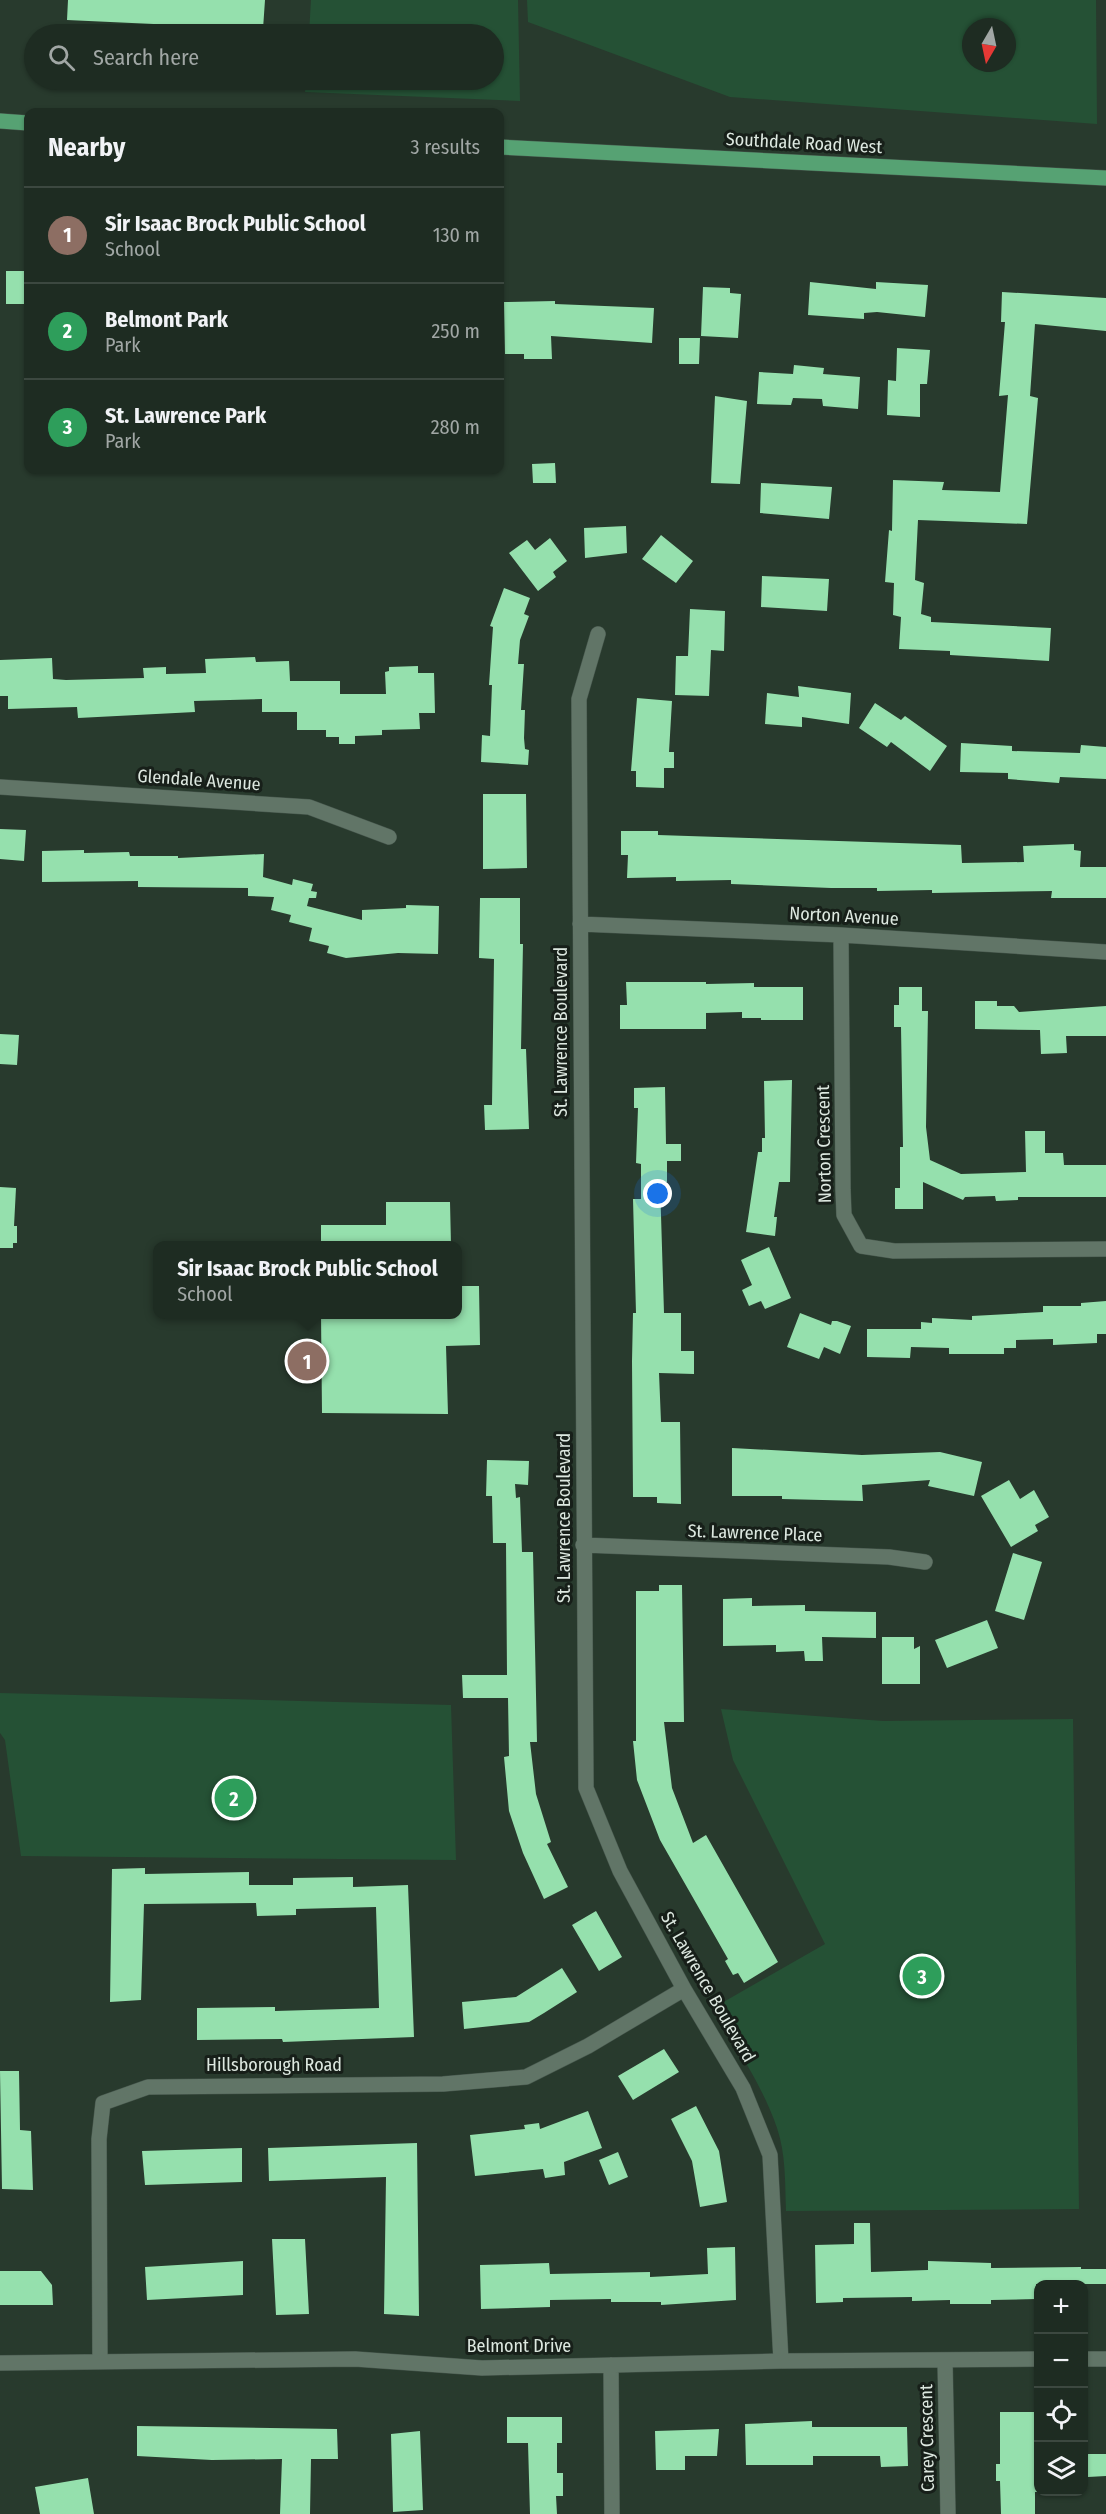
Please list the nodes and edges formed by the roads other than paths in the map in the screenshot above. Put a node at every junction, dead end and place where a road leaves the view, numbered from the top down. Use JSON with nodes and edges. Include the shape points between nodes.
{"nodes":[{"id":1,"x":0,"y":121,"type":"edge"},
{"id":2,"x":24,"y":123,"type":"edge"},
{"id":3,"x":504,"y":147,"type":"edge"},
{"id":4,"x":1106,"y":178,"type":"edge"},
{"id":5,"x":598,"y":634,"type":"dead end"},
{"id":6,"x":0,"y":787,"type":"edge"},
{"id":7,"x":389,"y":837,"type":"dead end"},
{"id":8,"x":580,"y":924,"type":"junction"},
{"id":9,"x":841,"y":935,"type":"junction"},
{"id":10,"x":1106,"y":952,"type":"edge"},
{"id":11,"x":1106,"y":1249,"type":"edge"},
{"id":12,"x":583,"y":1545,"type":"junction"},
{"id":13,"x":925,"y":1562,"type":"dead end"},
{"id":14,"x":684,"y":1989,"type":"junction"},
{"id":15,"x":1088,"y":2359,"type":"edge"},
{"id":16,"x":1106,"y":2359,"type":"edge"},
{"id":17,"x":945,"y":2360,"type":"junction"},
{"id":18,"x":1034,"y":2360,"type":"edge"},
{"id":19,"x":781,"y":2361,"type":"junction"},
{"id":20,"x":100,"y":2362,"type":"junction"},
{"id":21,"x":0,"y":2363,"type":"edge"},
{"id":22,"x":611,"y":2365,"type":"junction"},
{"id":23,"x":612,"y":2514,"type":"edge"},
{"id":24,"x":948,"y":2514,"type":"edge"}],
"edges":[{"from":1,"to":2,"type":"main road"},
{"from":3,"to":4,"type":"main road","name":"Southdale Road West"},
{"from":5,"to":8,"type":"street","name":"St. Lawrence Boulevard","via":[[579,699]]},
{"from":6,"to":7,"type":"street","name":"Glendale Avenue","via":[[309,807]]},
{"from":8,"to":9,"type":"street","name":"Norton Avenue"},
{"from":8,"to":12,"type":"street","name":"St. Lawrence Boulevard"},
{"from":9,"to":10,"type":"street","name":"Norton Avenue"},
{"from":9,"to":11,"type":"street","name":"Norton Crescent","via":[[844,1215],[861,1246],[894,1251]]},
{"from":12,"to":13,"type":"street","name":"St. Lawrence Place","via":[[889,1557]]},
{"from":12,"to":14,"type":"street","name":"St. Lawrence Boulevard","via":[[586,1788],[620,1871]]},
{"from":14,"to":19,"type":"street","name":"St. Lawrence Boulevard","via":[[743,2088],[770,2155]]},
{"from":14,"to":20,"type":"street","name":"Hillsborough Road","via":[[588,2046],[526,2077],[443,2084],[148,2086],[103,2103],[99,2139]]},
{"from":15,"to":16,"type":"street"},
{"from":17,"to":18,"type":"street","name":"Belmont Drive"},
{"from":17,"to":19,"type":"street","name":"Belmont Drive"},
{"from":17,"to":24,"type":"street","name":"Carey Crescent"},
{"from":19,"to":22,"type":"street","name":"Belmont Drive"},
{"from":20,"to":21,"type":"street","name":"Belmont Drive"},
{"from":20,"to":22,"type":"street","name":"Belmont Drive","via":[[355,2359],[482,2368]]},
{"from":22,"to":23,"type":"street"}]}
